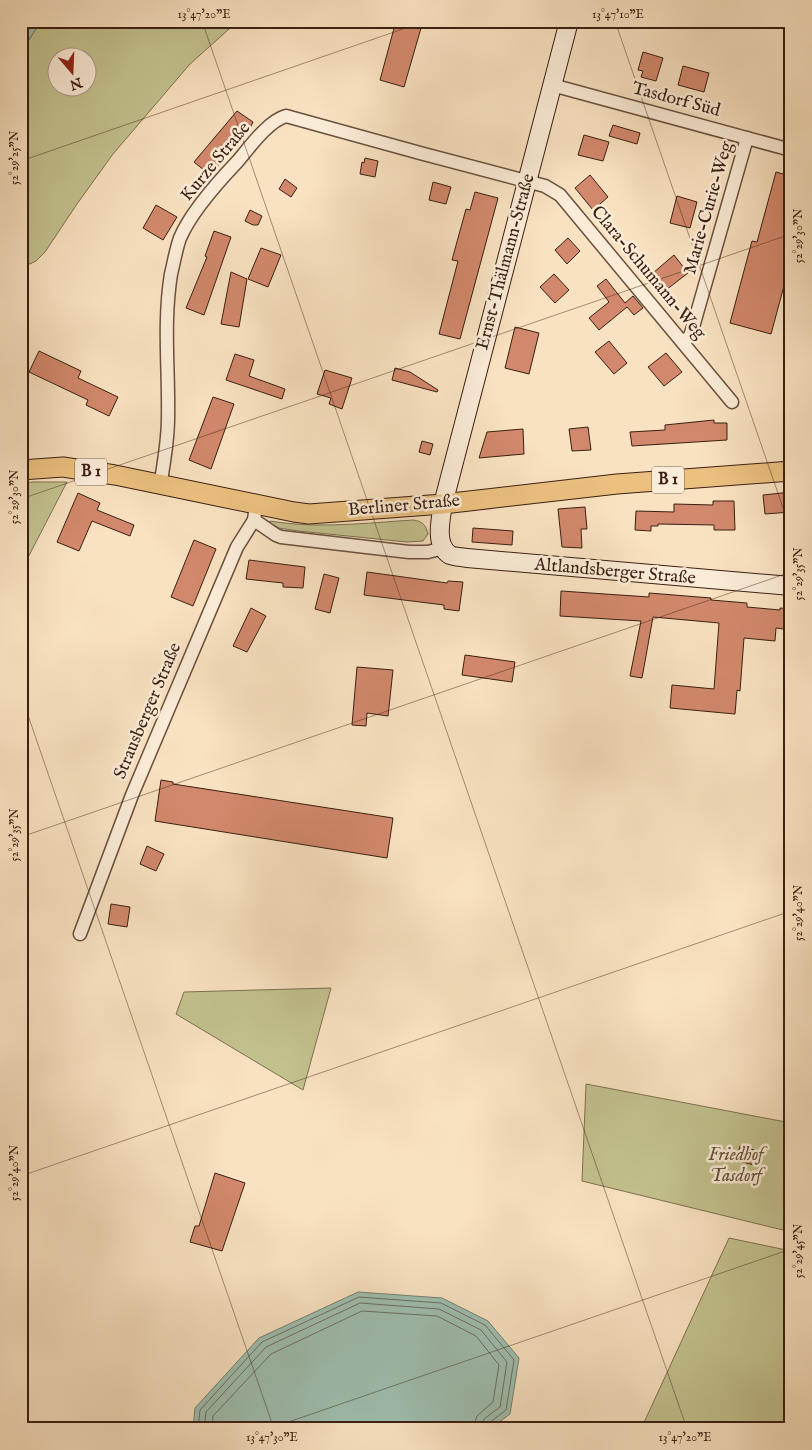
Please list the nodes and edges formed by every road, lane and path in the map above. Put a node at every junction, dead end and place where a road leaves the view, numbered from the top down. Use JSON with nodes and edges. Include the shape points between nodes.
{"nodes":[{"id":1,"x":569,"y":21,"type":"edge"},
{"id":2,"x":552,"y":85,"type":"junction"},
{"id":3,"x":747,"y":138,"type":"junction"},
{"id":4,"x":791,"y":150,"type":"edge"},
{"id":5,"x":527,"y":181,"type":"junction"},
{"id":6,"x":683,"y":342,"type":"junction"},
{"id":7,"x":732,"y":402,"type":"dead end"},
{"id":8,"x":21,"y":470,"type":"edge"},
{"id":9,"x":791,"y":471,"type":"edge"},
{"id":10,"x":160,"y":486,"type":"junction"},
{"id":11,"x":443,"y":504,"type":"junction"},
{"id":12,"x":255,"y":512,"type":"junction"},
{"id":13,"x":443,"y":548,"type":"junction"},
{"id":14,"x":791,"y":586,"type":"edge"},
{"id":15,"x":80,"y":934,"type":"dead end"}],
"edges":[{"from":1,"to":2,"type":"main road","name":"Ernst-Thälmann-Straße"},
{"from":2,"to":3,"type":"street","name":"Tasdorf Süd"},
{"from":2,"to":5,"type":"main road","name":"Ernst-Thälmann-Straße"},
{"from":3,"to":4,"type":"street","name":"Tasdorf Süd"},
{"from":3,"to":6,"type":"street","name":"Marie-Curie-Weg","via":[[693,327]]},
{"from":5,"to":6,"type":"street","name":"Clara-Schumann-Weg","via":[[560,195]]},
{"from":5,"to":10,"type":"street","name":"Kurze Straße","via":[[291,117],[279,118],[230,169],[190,220],[178,246],[167,300],[168,418]]},
{"from":5,"to":11,"type":"main road","name":"Ernst-Thälmann-Straße"},
{"from":6,"to":7,"type":"street","name":"Clara-Schumann-Weg"},
{"from":8,"to":10,"type":"main road","name":"Berliner Straße","number":"B 1","via":[[63,468],[115,475]]},
{"from":9,"to":11,"type":"main road","name":"Berliner Straße","number":"B 1","via":[[617,484]]},
{"from":10,"to":12,"type":"main road","name":"Berliner Straße","number":"B 1"},
{"from":11,"to":12,"type":"main road","name":"Berliner Straße","number":"B 1","via":[[309,514]]},
{"from":11,"to":13,"type":"main road","via":[[440,537]]},
{"from":12,"to":13,"type":"street","via":[[276,535],[282,537],[409,552]]},
{"from":12,"to":15,"type":"street","name":"Strausberger Straße","via":[[237,547],[132,794]]},
{"from":13,"to":14,"type":"main road","name":"Altlandsberger Straße","via":[[450,555],[466,558]]}]}
